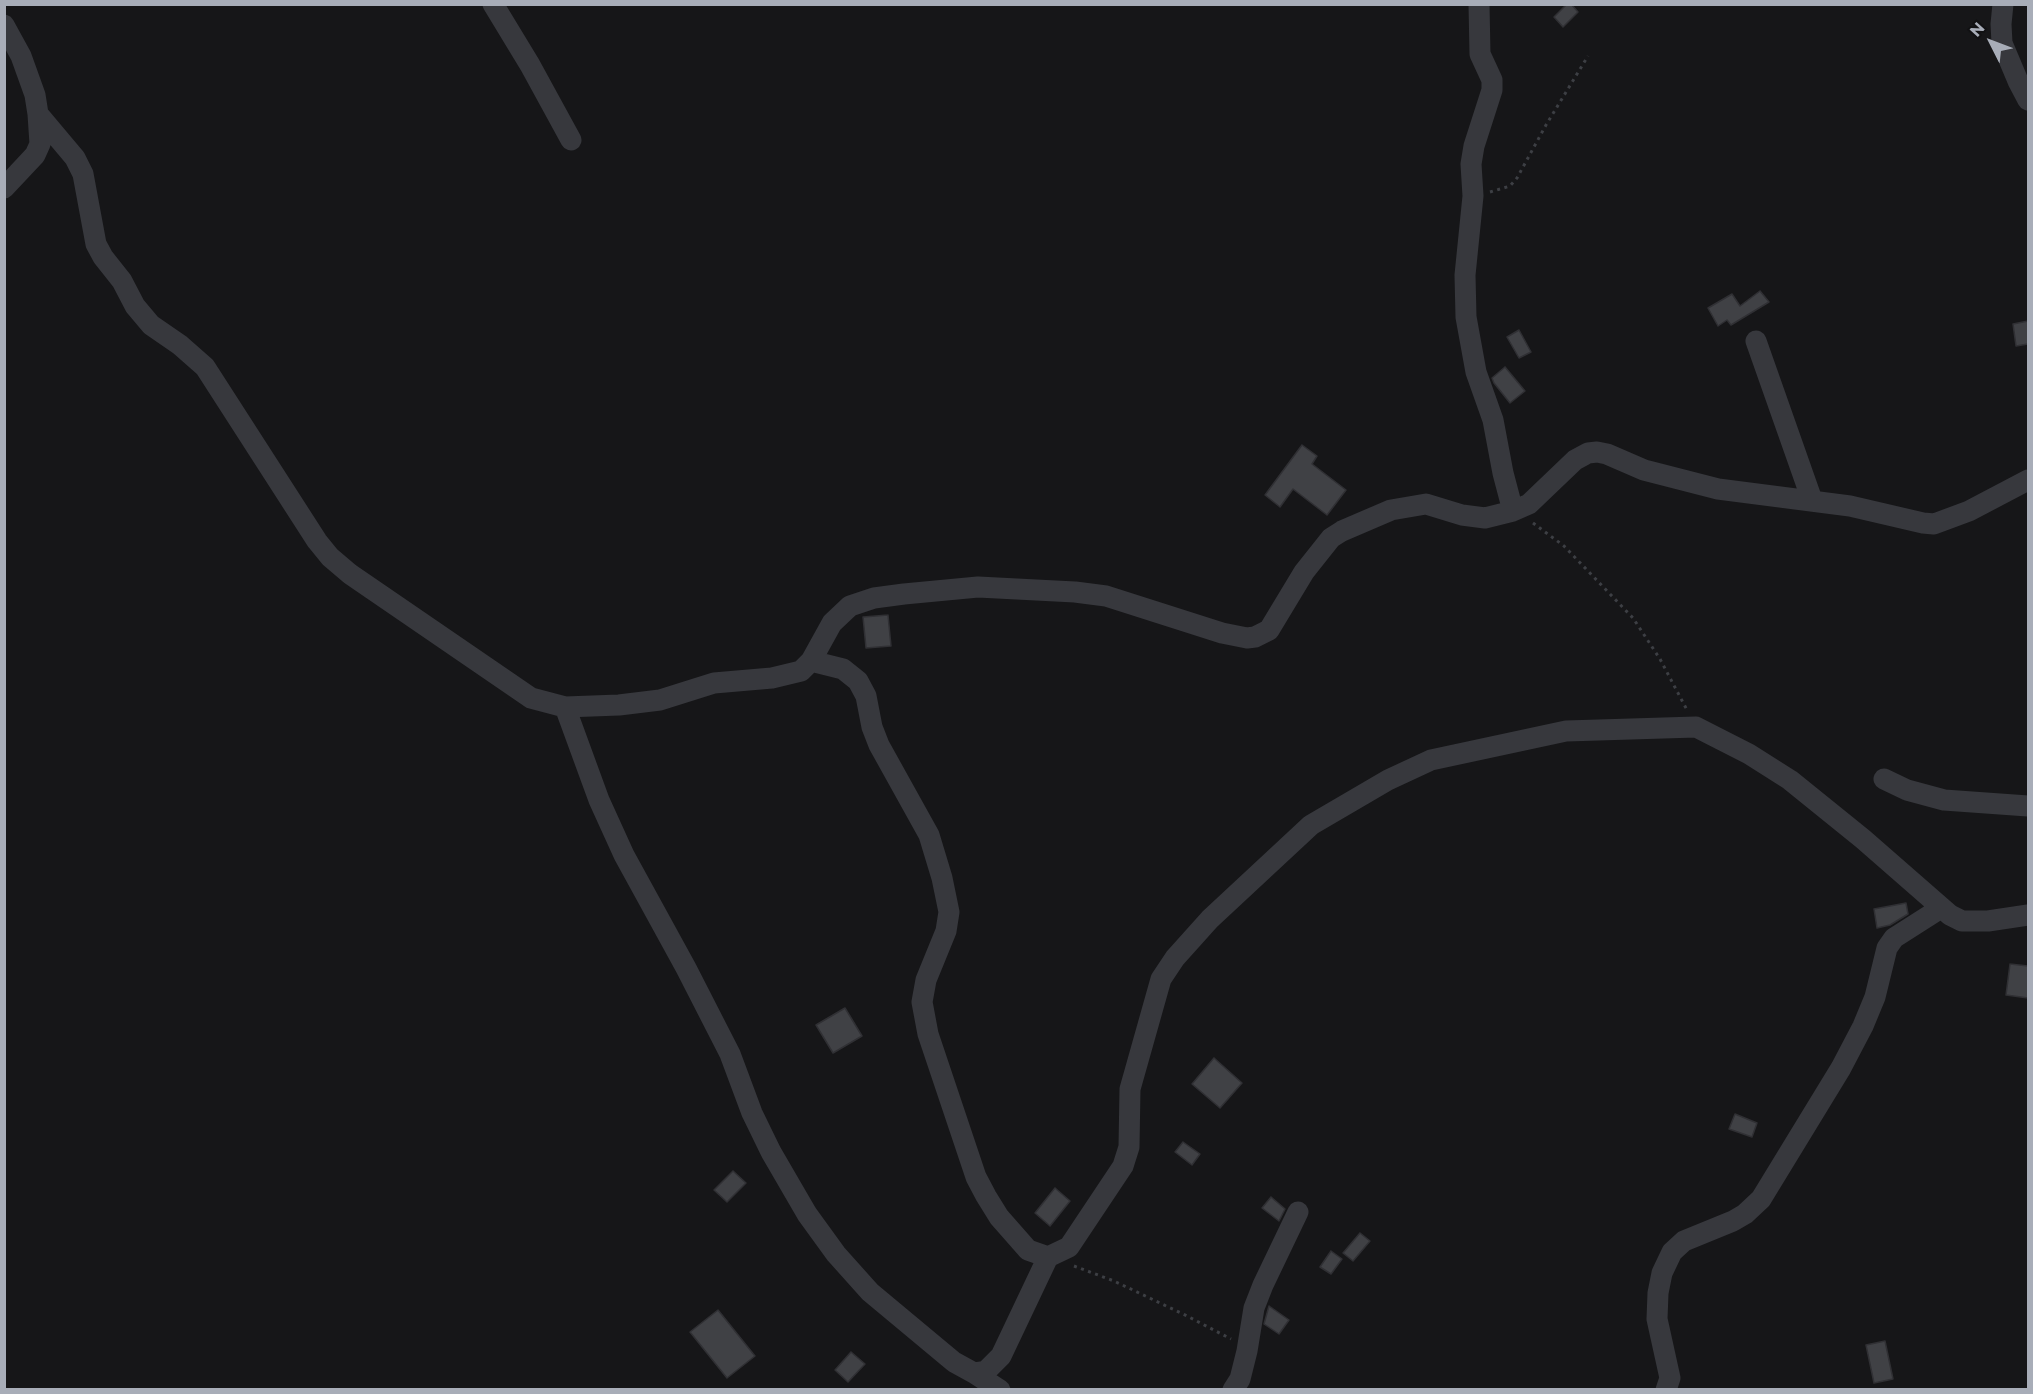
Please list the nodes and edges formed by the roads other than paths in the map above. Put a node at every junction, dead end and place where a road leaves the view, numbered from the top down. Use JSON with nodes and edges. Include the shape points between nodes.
{"nodes":[{"id":1,"x":493,"y":4,"type":"edge"},
{"id":2,"x":1479,"y":4,"type":"edge"},
{"id":3,"x":2003,"y":4,"type":"edge"},
{"id":4,"x":4,"y":25,"type":"edge"},
{"id":5,"x":2028,"y":100,"type":"edge"},
{"id":6,"x":38,"y":114,"type":"junction"},
{"id":7,"x":571,"y":140,"type":"dead end"},
{"id":8,"x":4,"y":188,"type":"edge"},
{"id":9,"x":1756,"y":341,"type":"dead end"},
{"id":10,"x":2028,"y":480,"type":"edge"},
{"id":11,"x":1812,"y":500,"type":"junction"},
{"id":12,"x":1513,"y":511,"type":"junction"},
{"id":13,"x":811,"y":661,"type":"junction"},
{"id":14,"x":565,"y":707,"type":"junction"},
{"id":15,"x":1884,"y":779,"type":"dead end"},
{"id":16,"x":2028,"y":806,"type":"edge"},
{"id":17,"x":1941,"y":908,"type":"junction"},
{"id":18,"x":2028,"y":915,"type":"edge"},
{"id":19,"x":1298,"y":1212,"type":"dead end"},
{"id":20,"x":1048,"y":1257,"type":"junction"},
{"id":21,"x":974,"y":1373,"type":"junction"},
{"id":22,"x":1000,"y":1389,"type":"edge"},
{"id":23,"x":1233,"y":1389,"type":"edge"},
{"id":24,"x":1666,"y":1389,"type":"edge"}],
"edges":[{"from":1,"to":7,"type":"street"},
{"from":2,"to":12,"type":"street","via":[[1480,54],[1492,80],[1492,90],[1471,164],[1473,196],[1465,275],[1468,332]]},
{"from":3,"to":5,"type":"street","via":[[2002,43]]},
{"from":4,"to":6,"type":"street","via":[[21,56]]},
{"from":6,"to":8,"type":"street","via":[[40,144],[35,155]]},
{"from":6,"to":14,"type":"street","via":[[83,174],[96,243],[135,306],[151,325],[205,367],[330,557],[531,698]]},
{"from":9,"to":11,"type":"street"},
{"from":10,"to":11,"type":"street","via":[[1969,511],[1934,524]]},
{"from":11,"to":12,"type":"street","via":[[1718,489],[1644,470],[1597,452],[1575,460],[1529,504]]},
{"from":12,"to":13,"type":"street","via":[[1485,518],[1426,504],[1391,510],[1342,531],[1331,538],[1304,572],[1269,630],[1255,637],[1222,633],[1106,596],[978,587],[874,597],[850,606],[832,623]]},
{"from":13,"to":14,"type":"street","via":[[801,671],[714,683],[660,700]]},
{"from":13,"to":20,"type":"street","via":[[843,669],[858,681],[879,745],[929,835],[949,912],[922,1002],[928,1034],[976,1177],[986,1196],[1028,1250]]},
{"from":14,"to":21,"type":"street","via":[[624,855],[707,1008],[757,1123],[807,1214],[870,1292],[954,1362]]},
{"from":15,"to":16,"type":"street","via":[[1944,800]]},
{"from":17,"to":18,"type":"street","via":[[1962,921]]},
{"from":17,"to":20,"type":"street","via":[[1790,780],[1696,728],[1566,731],[1431,760],[1311,825],[1210,919],[1175,958],[1161,979],[1130,1089],[1129,1148],[1123,1166],[1069,1247]]},
{"from":17,"to":24,"type":"street","via":[[1894,938],[1887,948],[1863,1026],[1761,1199],[1745,1214],[1684,1241],[1672,1252],[1658,1293],[1657,1319],[1670,1378]]},
{"from":19,"to":23,"type":"street","via":[[1254,1308],[1240,1379]]},
{"from":20,"to":21,"type":"street","via":[[1001,1356],[986,1371]]},
{"from":21,"to":22,"type":"street"}]}
